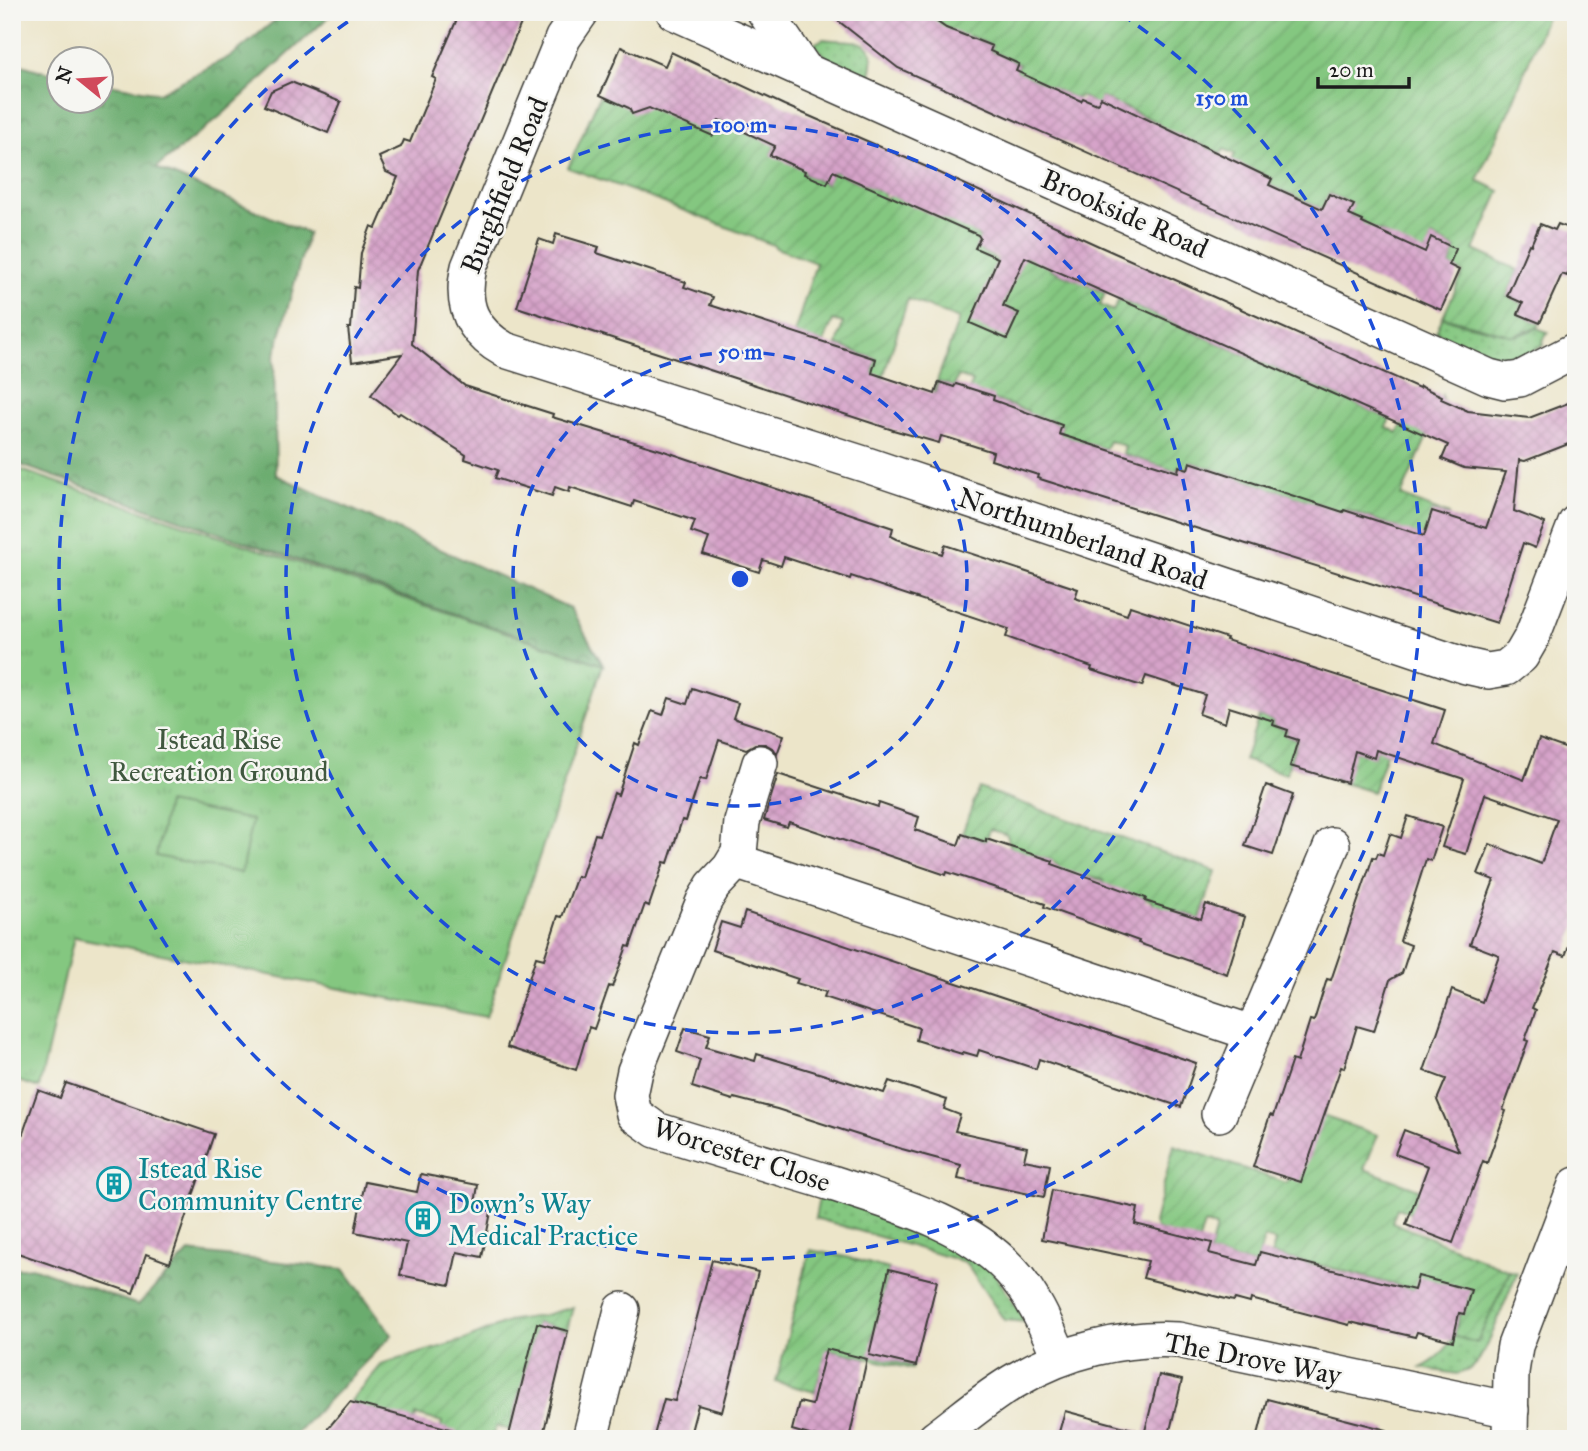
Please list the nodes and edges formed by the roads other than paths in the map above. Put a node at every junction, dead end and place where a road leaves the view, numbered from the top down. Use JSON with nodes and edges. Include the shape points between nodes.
{"nodes":[{"id":1,"x":581,"y":12,"type":"edge"},
{"id":2,"x":674,"y":12,"type":"edge"},
{"id":3,"x":765,"y":12,"type":"edge"},
{"id":4,"x":804,"y":69,"type":"junction"},
{"id":5,"x":505,"y":350,"type":"joint"},
{"id":6,"x":1576,"y":350,"type":"edge"},
{"id":7,"x":1576,"y":523,"type":"edge"},
{"id":8,"x":760,"y":763,"type":"dead end"},
{"id":9,"x":1332,"y":845,"type":"dead end"},
{"id":10,"x":735,"y":860,"type":"junction"},
{"id":11,"x":1252,"y":1033,"type":"junction"},
{"id":12,"x":1219,"y":1114,"type":"dead end"},
{"id":13,"x":1576,"y":1185,"type":"edge"},
{"id":14,"x":622,"y":1310,"type":"dead end"},
{"id":15,"x":1060,"y":1358,"type":"junction"},
{"id":16,"x":1511,"y":1424,"type":"edge"},
{"id":17,"x":590,"y":1439,"type":"edge"},
{"id":18,"x":935,"y":1439,"type":"edge"}],
"edges":[{"from":1,"to":5,"type":"street","name":"Burghfield Road","via":[[563,38],[464,285],[472,320],[481,333]]},
{"from":2,"to":4,"type":"street","name":"Brookside Road"},
{"from":3,"to":4,"type":"street"},
{"from":4,"to":6,"type":"street","name":"Brookside Road","via":[[1489,377],[1520,379]]},
{"from":5,"to":7,"type":"street","name":"Northumberland Road","via":[[1488,671],[1506,668],[1521,656]]},
{"from":8,"to":10,"type":"street","name":"Worcester Close"},
{"from":9,"to":11,"type":"street"},
{"from":10,"to":11,"type":"street"},
{"from":10,"to":15,"type":"street","name":"Worcester Close","via":[[704,901],[643,1049],[631,1090],[634,1114],[656,1130],[890,1202],[968,1237],[1020,1281]]},
{"from":11,"to":12,"type":"street"},
{"from":13,"to":16,"type":"street","via":[[1515,1346]]},
{"from":14,"to":17,"type":"street"},
{"from":15,"to":16,"type":"street","name":"The Drove Way","via":[[1128,1341],[1178,1340]]},
{"from":15,"to":18,"type":"street","name":"The Drove Way","via":[[1016,1379]]}]}
